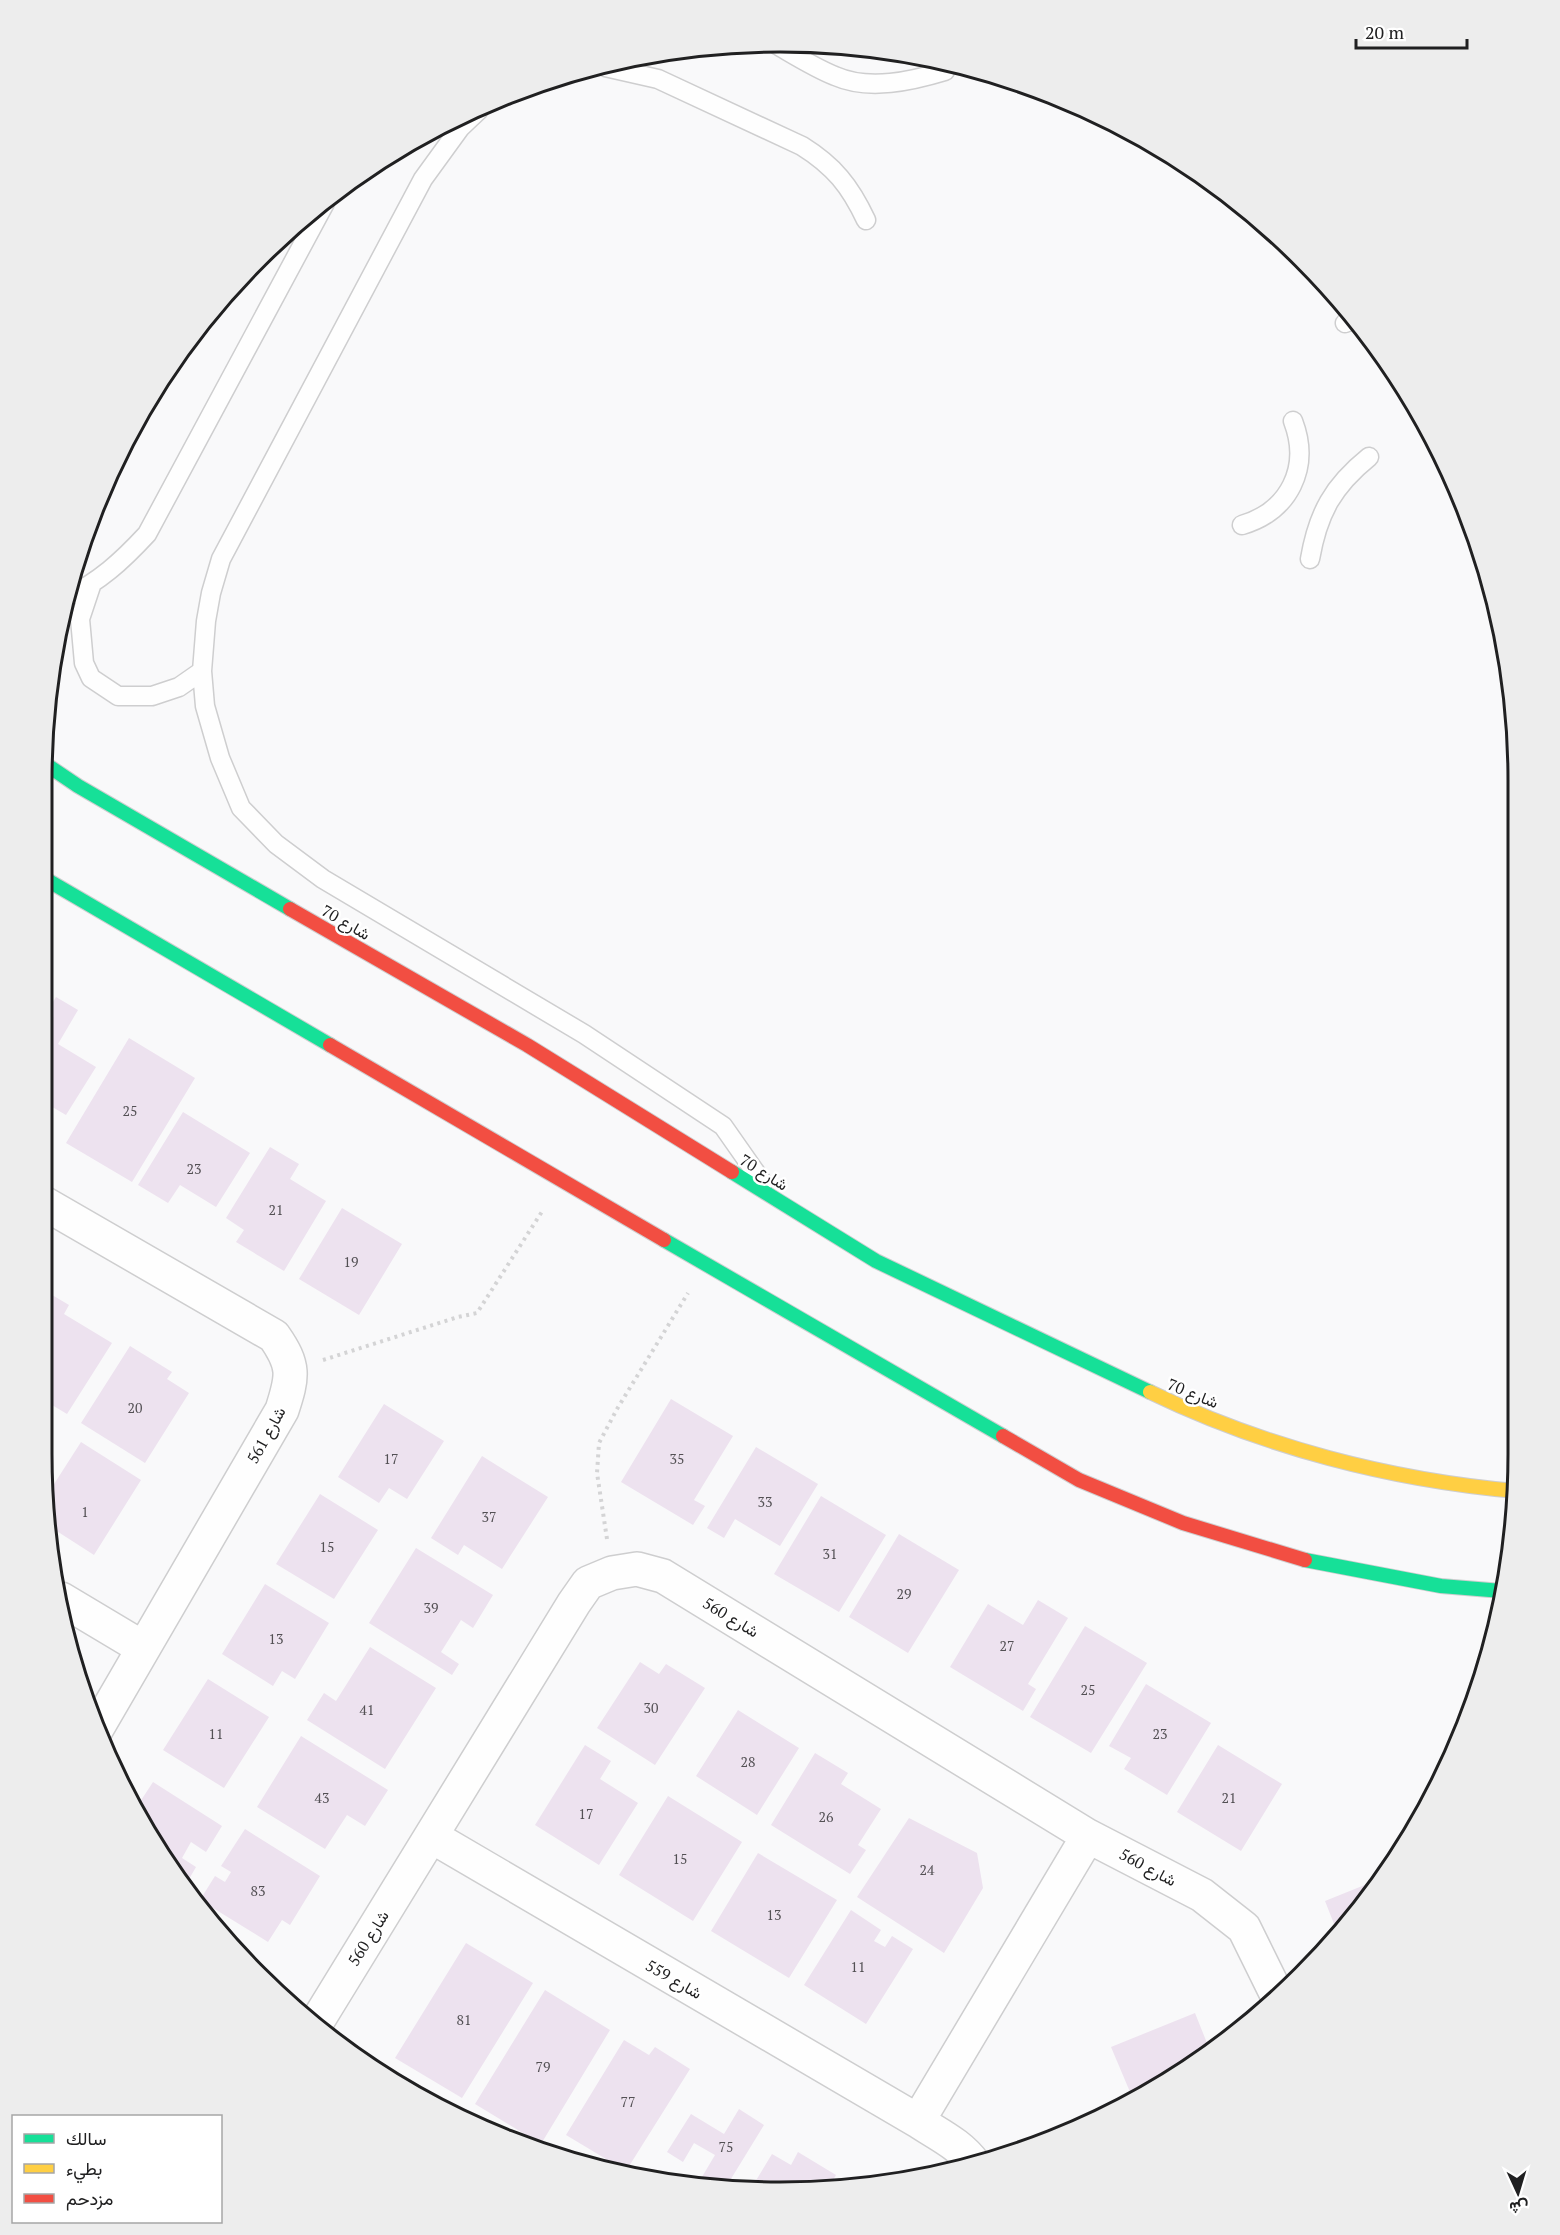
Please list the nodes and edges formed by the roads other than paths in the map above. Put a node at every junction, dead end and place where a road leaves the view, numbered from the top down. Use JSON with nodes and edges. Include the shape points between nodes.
{"nodes":[{"id":1,"x":791,"y":52,"type":"edge"},
{"id":2,"x":620,"y":70,"type":"edge"},
{"id":3,"x":942,"y":71,"type":"edge"},
{"id":4,"x":462,"y":126,"type":"edge"},
{"id":5,"x":866,"y":220,"type":"dead end"},
{"id":6,"x":315,"y":221,"type":"edge"},
{"id":7,"x":1293,"y":421,"type":"dead end"},
{"id":8,"x":1369,"y":458,"type":"dead end"},
{"id":9,"x":1242,"y":525,"type":"dead end"},
{"id":10,"x":1310,"y":559,"type":"dead end"},
{"id":11,"x":91,"y":586,"type":"junction"},
{"id":12,"x":77,"y":593,"type":"edge"},
{"id":13,"x":202,"y":671,"type":"junction"},
{"id":14,"x":52,"y":769,"type":"edge"},
{"id":15,"x":52,"y":883,"type":"edge"},
{"id":16,"x":773,"y":1197,"type":"junction"},
{"id":17,"x":52,"y":1208,"type":"edge"},
{"id":18,"x":1507,"y":1490,"type":"edge"},
{"id":19,"x":1495,"y":1590,"type":"edge"},
{"id":20,"x":67,"y":1603,"type":"edge"},
{"id":21,"x":143,"y":1648,"type":"junction"},
{"id":22,"x":102,"y":1719,"type":"edge"},
{"id":23,"x":431,"y":1836,"type":"junction"},
{"id":24,"x":1088,"y":1836,"type":"junction"},
{"id":25,"x":1274,"y":1989,"type":"edge"},
{"id":26,"x":319,"y":2018,"type":"edge"},
{"id":27,"x":918,"y":2121,"type":"junction"},
{"id":28,"x":969,"y":2158,"type":"edge"}],
"edges":[{"from":1,"to":3,"type":"lane","via":[[837,77],[864,82],[891,83]]},
{"from":2,"to":5,"type":"lane","via":[[658,79],[802,146],[841,177]]},
{"from":4,"to":13,"type":"lane","via":[[423,179],[221,559],[206,621]]},
{"from":6,"to":11,"type":"lane","via":[[147,534]]},
{"from":7,"to":9,"type":"lane","via":[[1299,437],[1299,471],[1284,501],[1258,520]]},
{"from":8,"to":10,"type":"lane","via":[[1351,472],[1324,508],[1314,532]]},
{"from":11,"to":12,"type":"lane"},
{"from":11,"to":13,"type":"lane","via":[[80,619],[84,663],[90,678],[118,696],[152,696],[179,687]]},
{"from":13,"to":16,"type":"lane","via":[[205,706],[220,758],[242,808],[276,844],[323,879],[584,1034],[723,1126]]},
{"from":14,"to":16,"type":"main road","name":"شارع 70","via":[[527,1045]]},
{"from":15,"to":19,"type":"main road","via":[[1089,1485],[1183,1523],[1311,1562],[1441,1586]]},
{"from":16,"to":18,"type":"main road","name":"شارع 70","via":[[876,1261],[1172,1403],[1264,1439],[1368,1468],[1458,1486]]},
{"from":17,"to":21,"type":"street","name":"شارع 561","via":[[274,1336],[286,1353],[291,1370],[282,1410]]},
{"from":20,"to":21,"type":"street"},
{"from":21,"to":22,"type":"street","name":"شارع 561"},
{"from":23,"to":24,"type":"street","name":"شارع 560","via":[[588,1583],[612,1573],[637,1569],[663,1576]]},
{"from":23,"to":26,"type":"street","name":"شارع 560"},
{"from":23,"to":27,"type":"street","name":"شارع 559"},
{"from":24,"to":25,"type":"street","name":"شارع 560","via":[[1202,1895],[1244,1928]]},
{"from":24,"to":27,"type":"street"},
{"from":27,"to":28,"type":"street","name":"شارع 559"}]}
